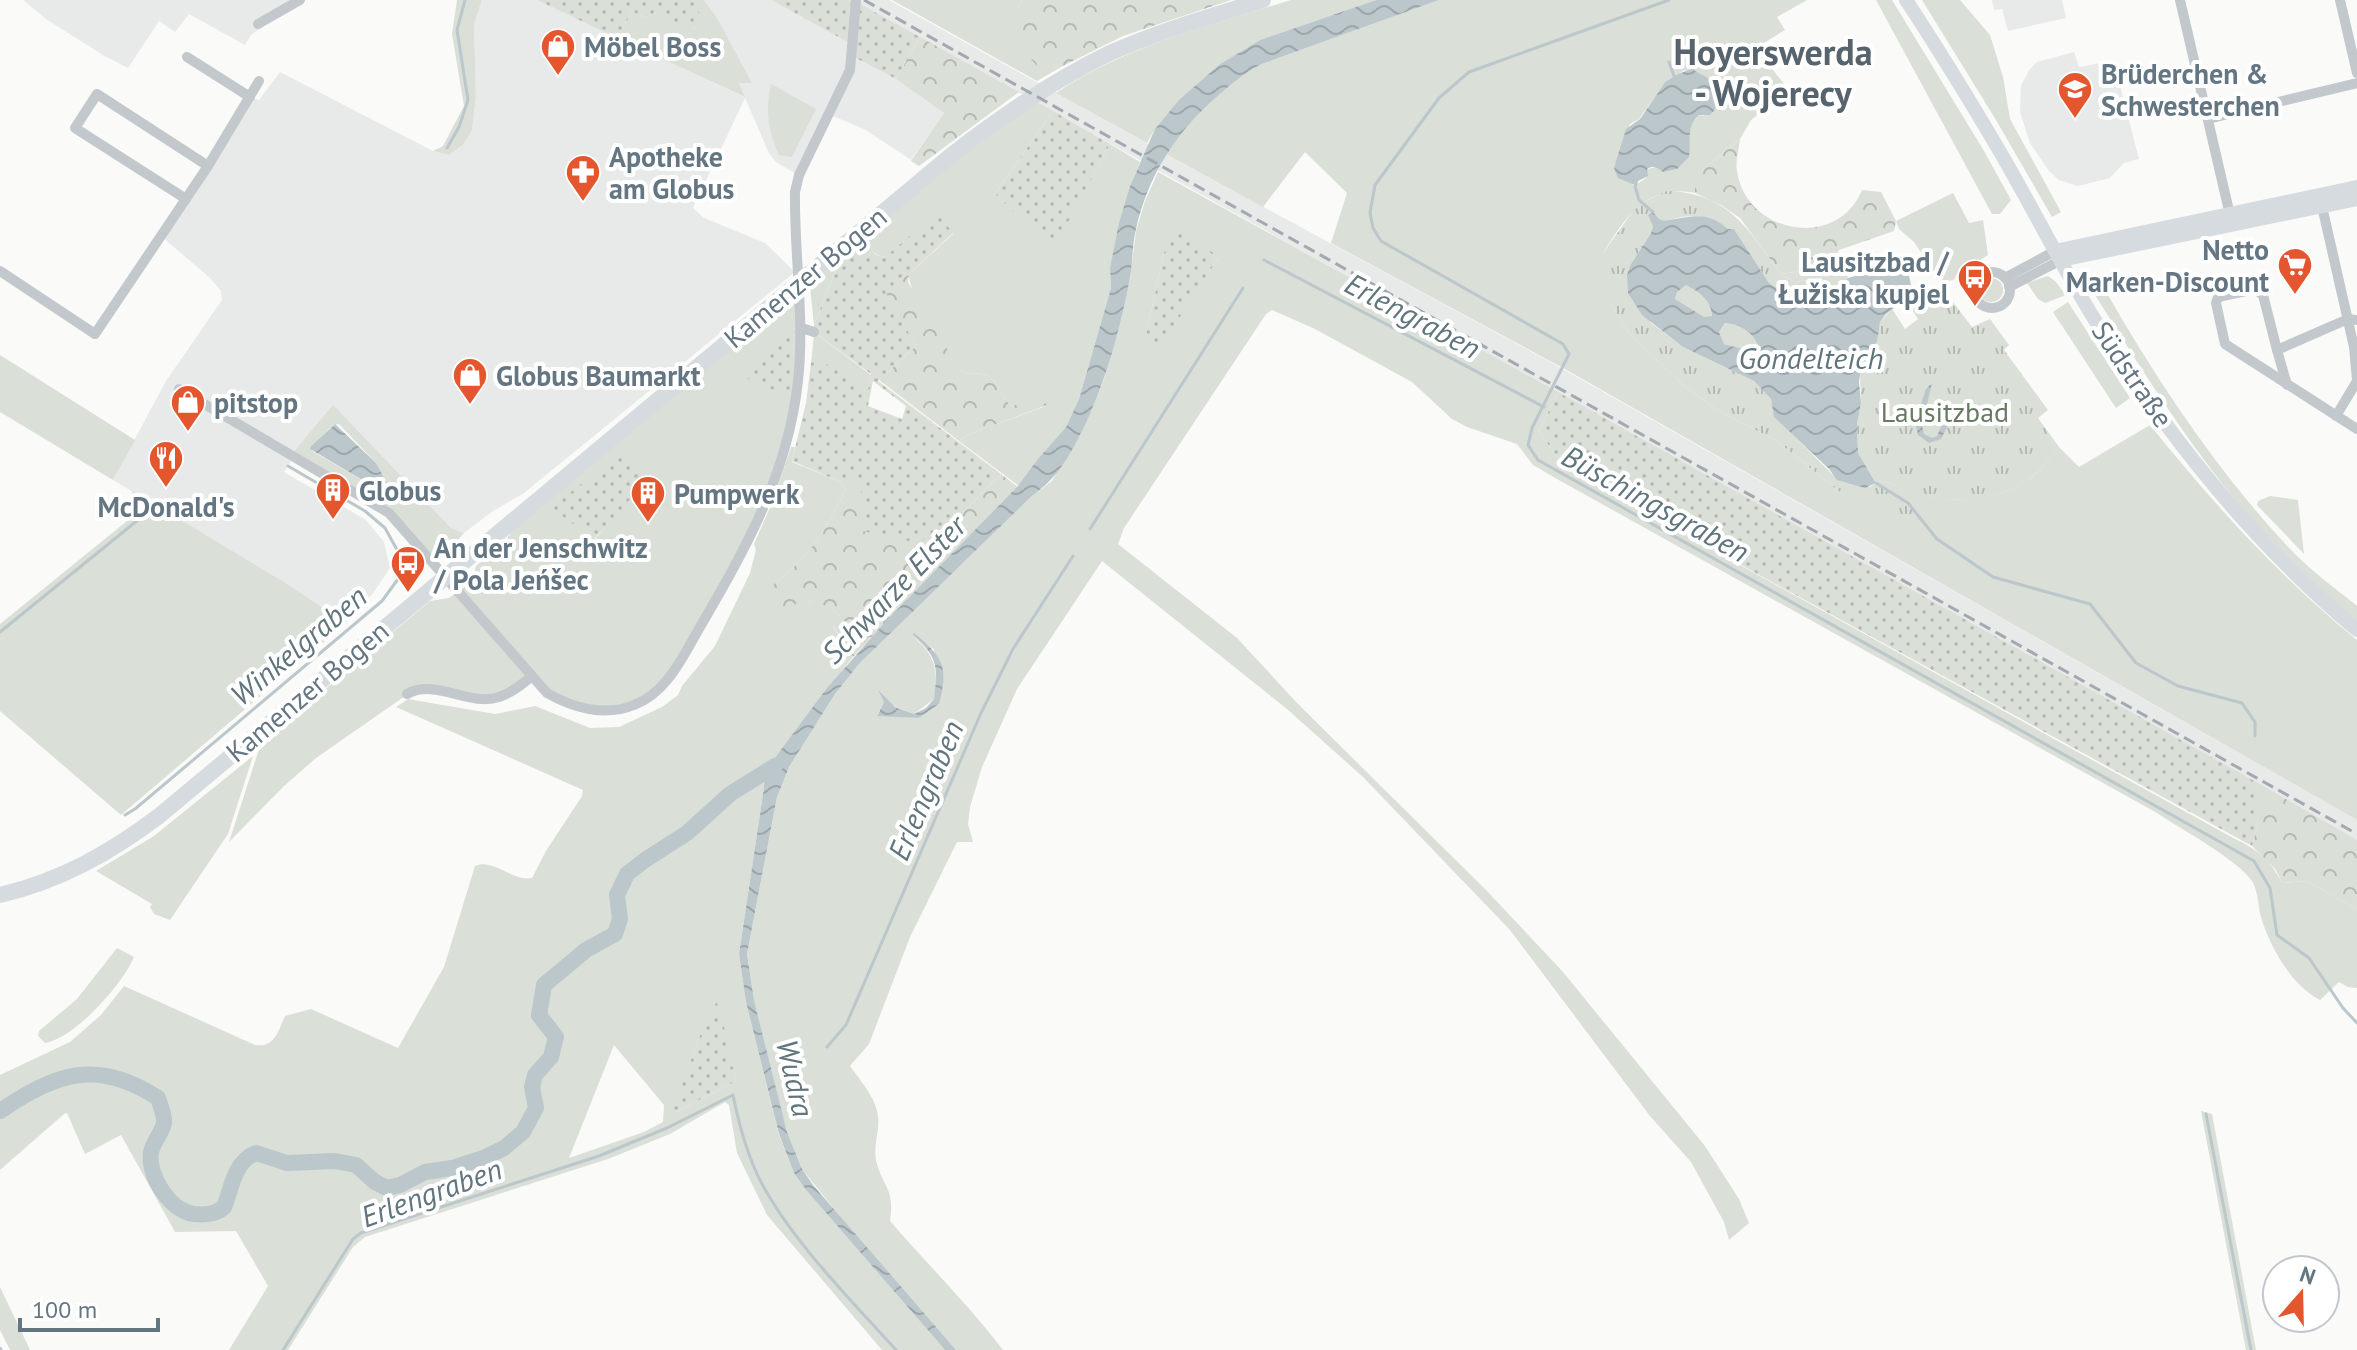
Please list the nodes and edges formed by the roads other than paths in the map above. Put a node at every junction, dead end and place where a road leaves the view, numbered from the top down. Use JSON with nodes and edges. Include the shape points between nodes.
{"nodes":[{"id":1,"x":300,"y":0,"type":"edge"},
{"id":2,"x":856,"y":0,"type":"edge"},
{"id":3,"x":1263,"y":0,"type":"edge"},
{"id":4,"x":1906,"y":0,"type":"edge"},
{"id":5,"x":2180,"y":0,"type":"edge"},
{"id":6,"x":2340,"y":0,"type":"edge"},
{"id":7,"x":258,"y":24,"type":"dead end"},
{"id":8,"x":187,"y":57,"type":"dead end"},
{"id":9,"x":2357,"y":73,"type":"edge"},
{"id":10,"x":259,"y":81,"type":"dead end"},
{"id":11,"x":2357,"y":83,"type":"edge"},
{"id":12,"x":250,"y":97,"type":"junction"},
{"id":13,"x":2208,"y":119,"type":"junction"},
{"id":14,"x":208,"y":166,"type":"junction"},
{"id":15,"x":2357,"y":187,"type":"edge"},
{"id":16,"x":186,"y":199,"type":"junction"},
{"id":17,"x":2357,"y":199,"type":"edge"},
{"id":18,"x":2321,"y":200,"type":"junction"},
{"id":19,"x":2230,"y":215,"type":"junction"},
{"id":20,"x":2058,"y":256,"type":"junction"},
{"id":21,"x":0,"y":271,"type":"edge"},
{"id":22,"x":2007,"y":283,"type":"dead end"},
{"id":23,"x":2352,"y":320,"type":"edge"},
{"id":24,"x":802,"y":328,"type":"junction"},
{"id":25,"x":814,"y":332,"type":"dead end"},
{"id":26,"x":2277,"y":350,"type":"junction"},
{"id":27,"x":2357,"y":380,"type":"edge"},
{"id":28,"x":2287,"y":385,"type":"junction"},
{"id":29,"x":179,"y":389,"type":"dead end"},
{"id":30,"x":2336,"y":416,"type":"junction"},
{"id":31,"x":2357,"y":429,"type":"edge"},
{"id":32,"x":446,"y":575,"type":"junction"},
{"id":33,"x":2357,"y":630,"type":"edge"},
{"id":34,"x":531,"y":677,"type":"junction"},
{"id":35,"x":407,"y":694,"type":"dead end"},
{"id":36,"x":0,"y":895,"type":"edge"}],
"edges":[{"from":1,"to":7,"type":"street"},
{"from":2,"to":24,"type":"street","via":[[850,70],[795,192]]},
{"from":3,"to":32,"type":"main road","name":"Kamenzer Bogen","via":[[1140,41],[1010,110]]},
{"from":4,"to":20,"type":"main road","name":"Südstraße"},
{"from":5,"to":13,"type":"street"},
{"from":6,"to":9,"type":"street"},
{"from":8,"to":12,"type":"street"},
{"from":10,"to":12,"type":"street"},
{"from":11,"to":13,"type":"street"},
{"from":12,"to":14,"type":"street"},
{"from":13,"to":19,"type":"street"},
{"from":14,"to":16,"type":"street"},
{"from":14,"to":16,"type":"street","via":[[97,94],[75,128]]},
{"from":15,"to":18,"type":"main road"},
{"from":16,"to":21,"type":"street","via":[[95,334]]},
{"from":17,"to":18,"type":"main road"},
{"from":18,"to":19,"type":"main road"},
{"from":18,"to":20,"type":"main road"},
{"from":18,"to":23,"type":"street"},
{"from":19,"to":20,"type":"main road"},
{"from":20,"to":22,"type":"street"},
{"from":20,"to":33,"type":"main road","name":"Südstraße","via":[[2125,367],[2200,470],[2277,557]]},
{"from":23,"to":26,"type":"street"},
{"from":23,"to":27,"type":"street"},
{"from":24,"to":25,"type":"street"},
{"from":24,"to":34,"type":"street","via":[[792,419],[768,501],[671,676],[636,705],[593,711],[566,704]]},
{"from":26,"to":28,"type":"street"},
{"from":26,"to":28,"type":"street","via":[[2263,295],[2255,289],[2218,297],[2225,344]]},
{"from":27,"to":30,"type":"street"},
{"from":28,"to":30,"type":"street"},
{"from":29,"to":32,"type":"street","via":[[389,513]]},
{"from":30,"to":31,"type":"street"},
{"from":32,"to":34,"type":"street"},
{"from":32,"to":36,"type":"main road","name":"Kamenzer Bogen","via":[[136,833],[81,867]]},
{"from":34,"to":35,"type":"street","via":[[497,698],[417,688]]}]}
